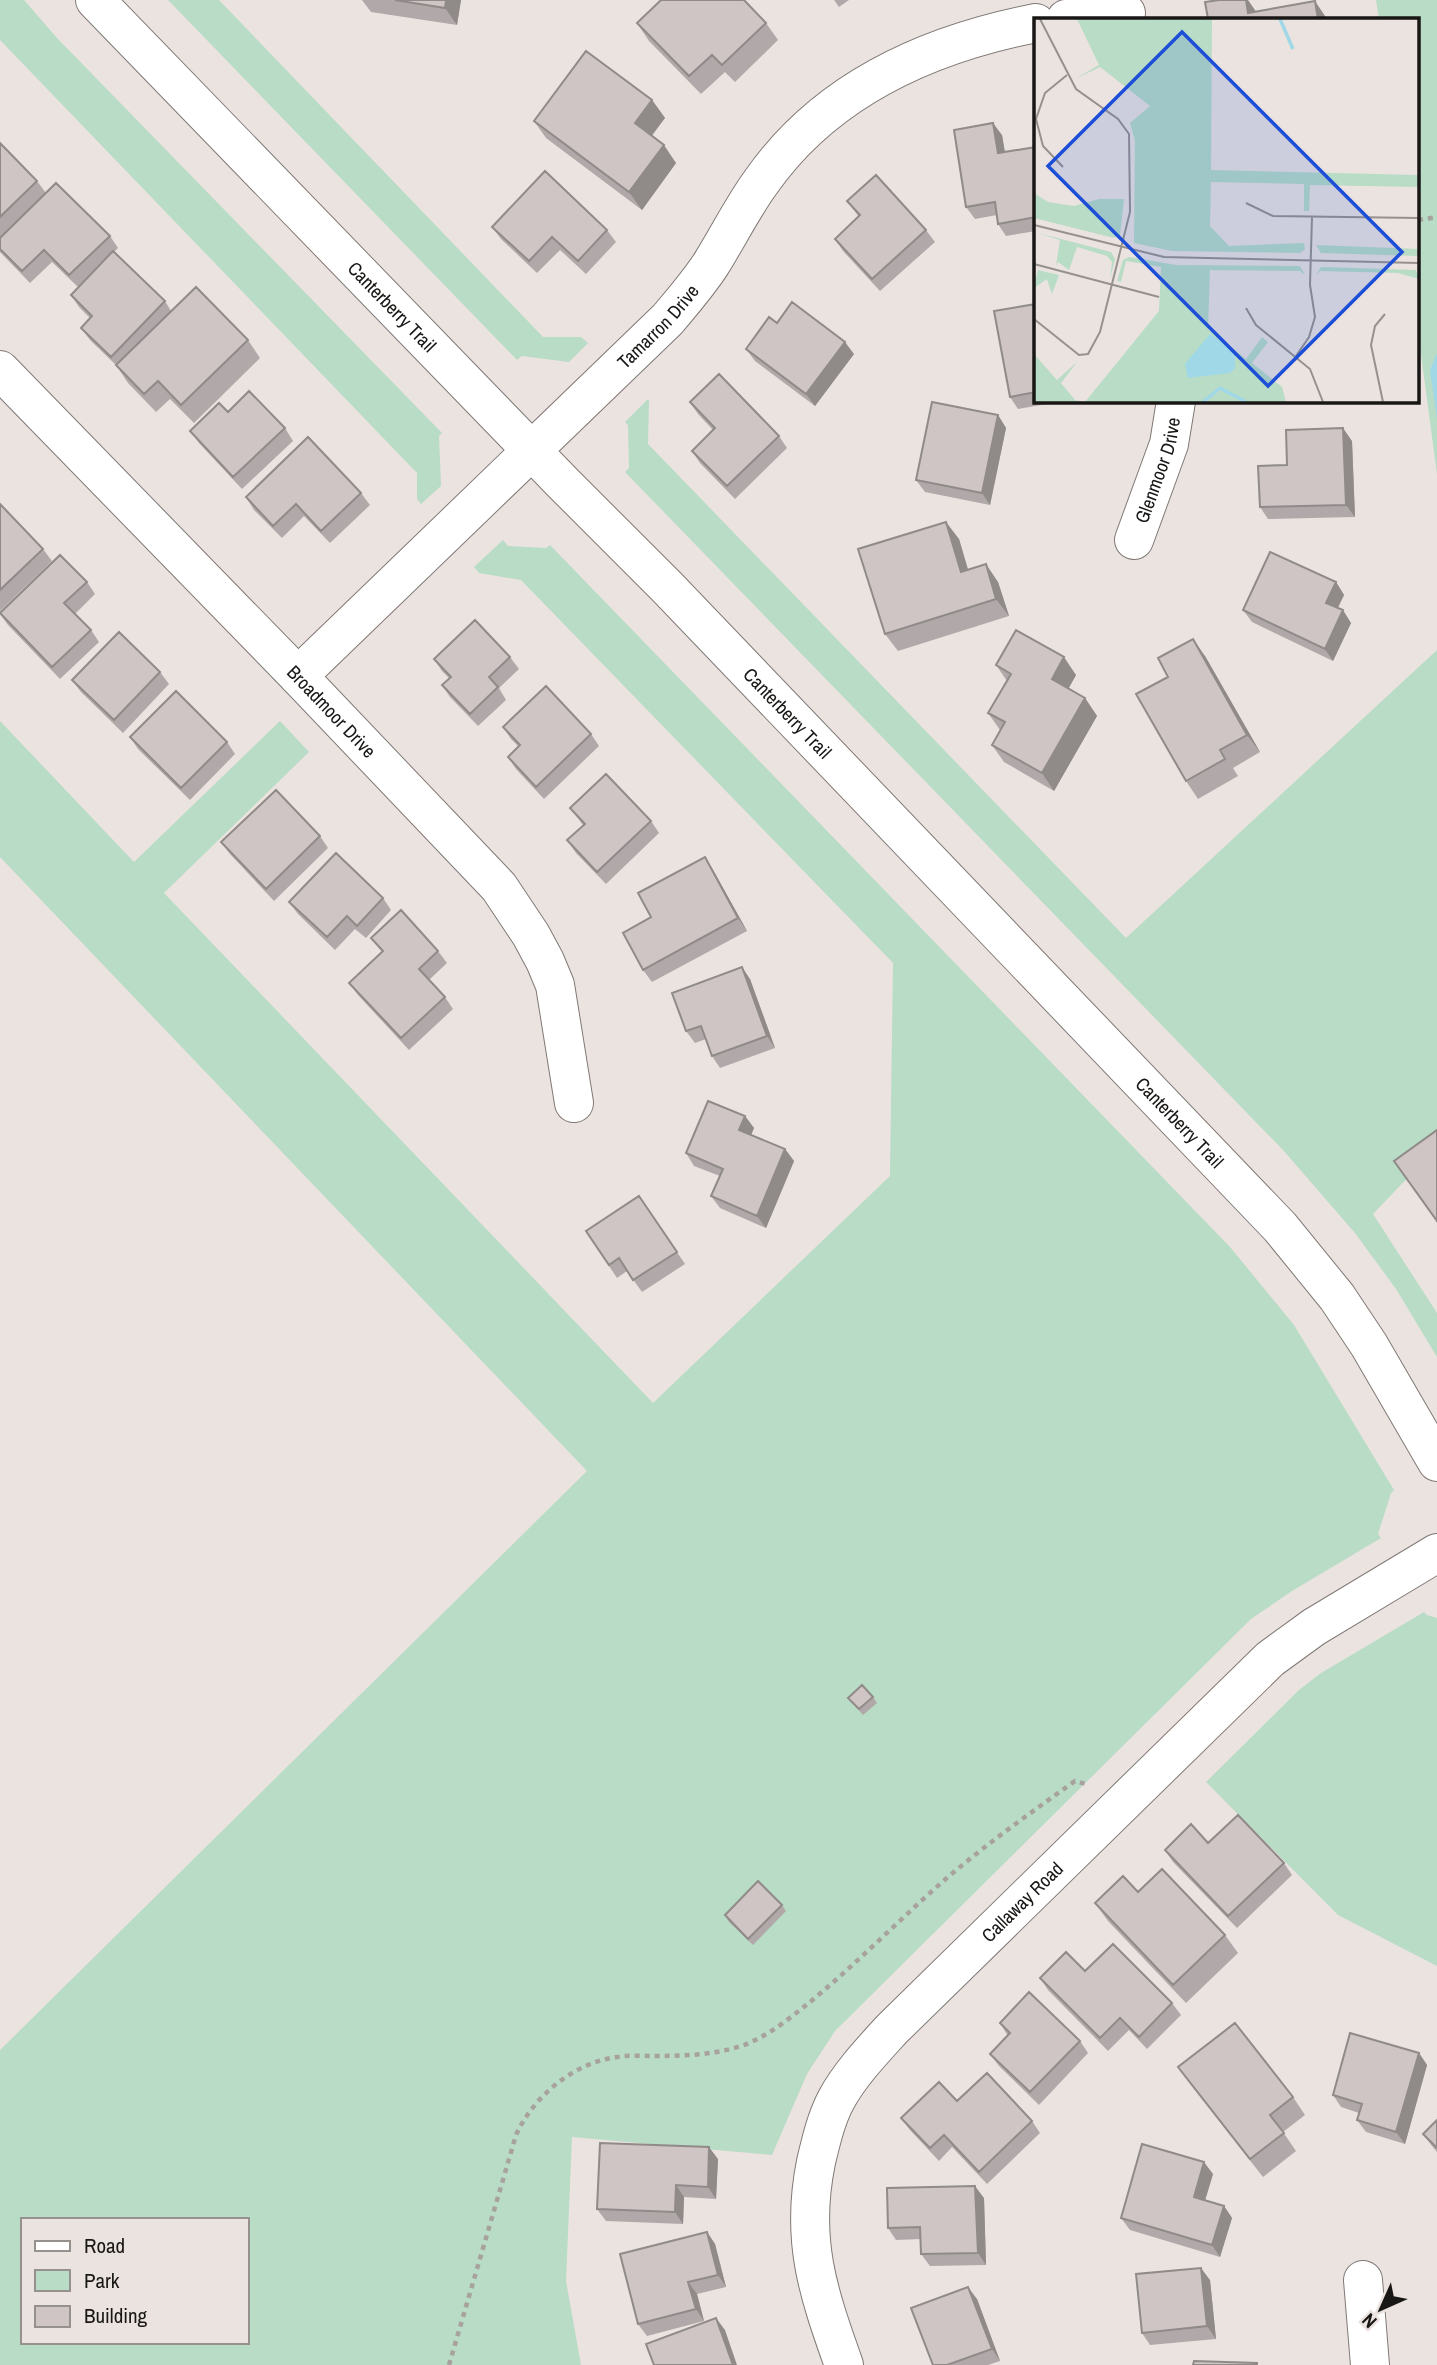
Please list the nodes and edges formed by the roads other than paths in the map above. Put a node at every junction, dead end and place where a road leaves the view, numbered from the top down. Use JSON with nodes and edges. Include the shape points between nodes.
{"nodes":[{"id":1,"x":95,"y":0,"type":"edge"},
{"id":2,"x":1126,"y":11,"type":"edge"},
{"id":3,"x":1074,"y":18,"type":"edge"},
{"id":4,"x":1034,"y":23,"type":"edge"},
{"id":5,"x":0,"y":370,"type":"edge"},
{"id":6,"x":1176,"y":402,"type":"edge"},
{"id":7,"x":532,"y":451,"type":"junction"},
{"id":8,"x":1134,"y":540,"type":"dead end"},
{"id":9,"x":298,"y":676,"type":"junction"},
{"id":10,"x":574,"y":1103,"type":"dead end"},
{"id":11,"x":1437,"y":1462,"type":"edge"},
{"id":12,"x":1437,"y":1553,"type":"edge"},
{"id":13,"x":1363,"y":2280,"type":"dead end"},
{"id":14,"x":844,"y":2365,"type":"edge"},
{"id":15,"x":1370,"y":2365,"type":"edge"}],
"edges":[{"from":1,"to":7,"type":"street","name":"Canterberry Trail"},
{"from":2,"to":3,"type":"street"},
{"from":4,"to":7,"type":"street","name":"Tamarron Drive","via":[[921,55],[866,85],[815,122],[762,180],[710,265],[668,319]]},
{"from":5,"to":9,"type":"street","name":"Broadmoor Drive"},
{"from":6,"to":8,"type":"street","name":"Glenmoor Drive","via":[[1169,444]]},
{"from":7,"to":9,"type":"street","name":"Tamarron Drive"},
{"from":7,"to":11,"type":"street","name":"Canterberry Trail","via":[[1280,1227],[1370,1345]]},
{"from":9,"to":10,"type":"street","name":"Broadmoor Drive","via":[[516,910],[555,985]]},
{"from":12,"to":14,"type":"street","name":"Callaway Road","via":[[1269,1659],[892,2029],[849,2080],[835,2102],[819,2148],[809,2216],[817,2286]]},
{"from":13,"to":15,"type":"street"}]}
